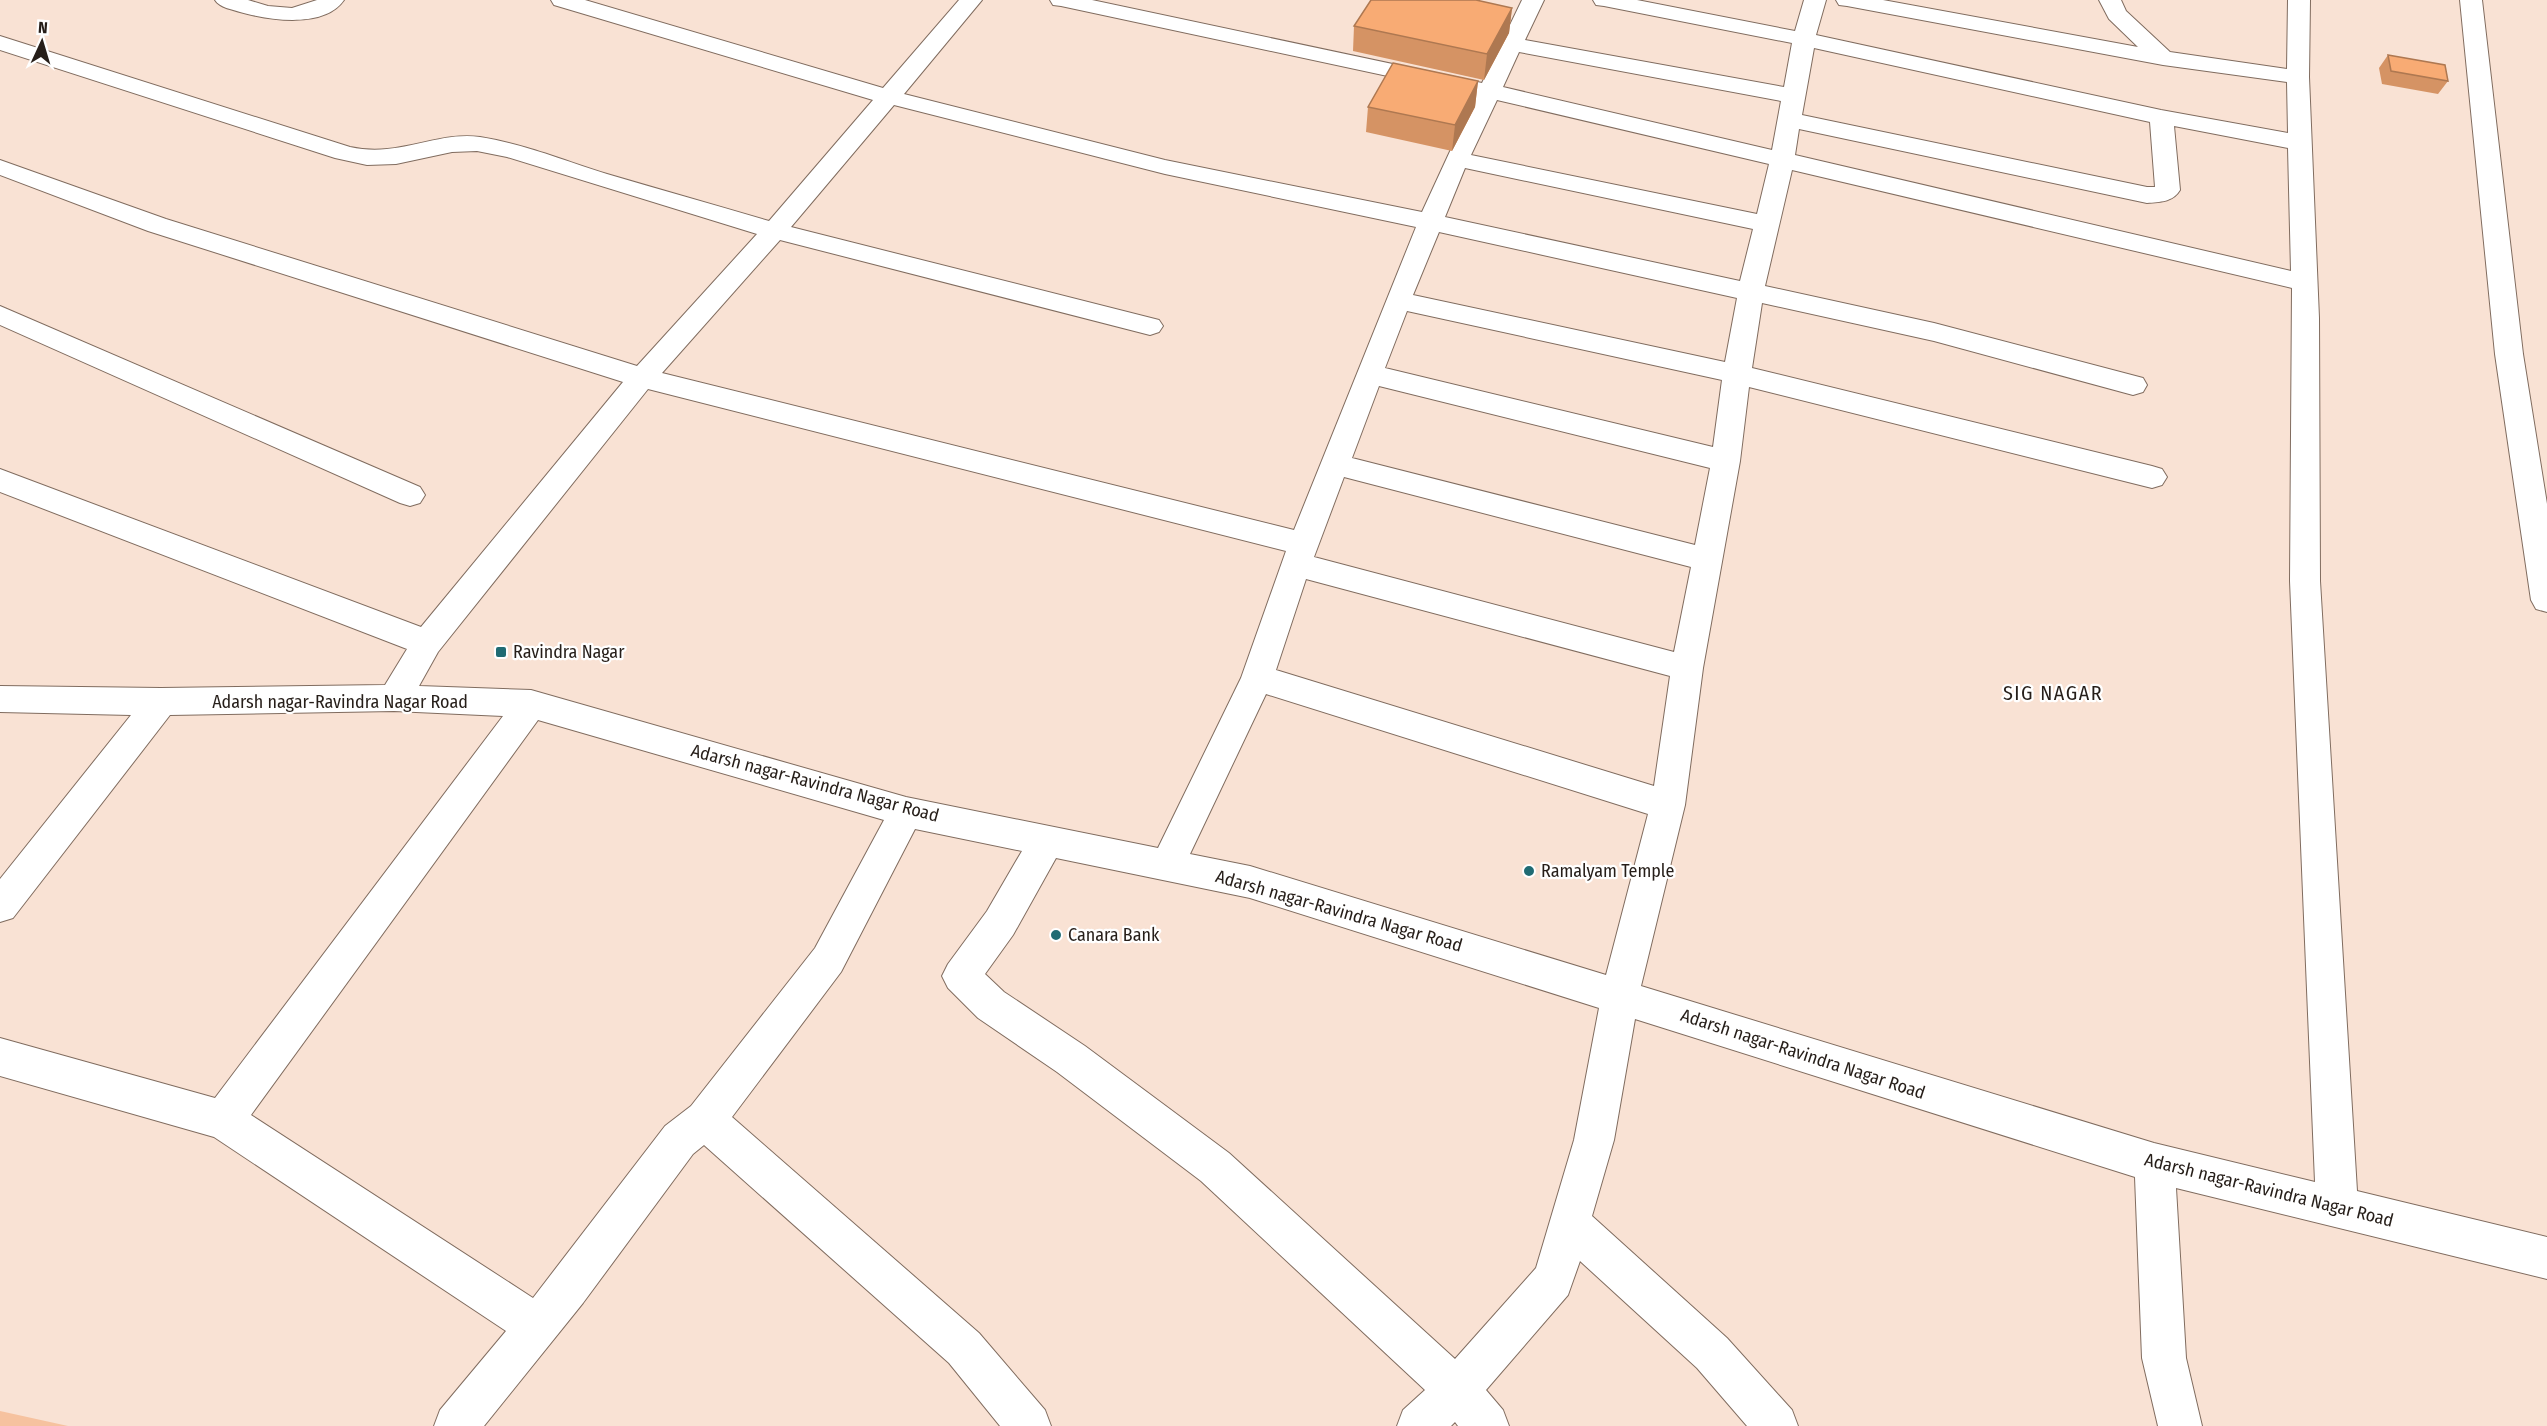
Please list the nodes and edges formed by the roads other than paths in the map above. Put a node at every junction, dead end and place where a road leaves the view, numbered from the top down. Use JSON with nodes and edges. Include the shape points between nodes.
{"nodes":[{"id":1,"x":226,"y":0,"type":"edge"},
{"id":2,"x":333,"y":0,"type":"edge"},
{"id":3,"x":562,"y":0,"type":"edge"},
{"id":4,"x":971,"y":0,"type":"edge"},
{"id":5,"x":1061,"y":0,"type":"edge"},
{"id":6,"x":1533,"y":0,"type":"edge"},
{"id":7,"x":1604,"y":0,"type":"edge"},
{"id":8,"x":1815,"y":0,"type":"edge"},
{"id":9,"x":1847,"y":0,"type":"edge"},
{"id":10,"x":2110,"y":0,"type":"edge"},
{"id":11,"x":2299,"y":0,"type":"edge"},
{"id":12,"x":2471,"y":0,"type":"edge"},
{"id":13,"x":1804,"y":39,"type":"junction"},
{"id":14,"x":0,"y":43,"type":"edge"},
{"id":15,"x":1513,"y":44,"type":"junction"},
{"id":16,"x":2163,"y":58,"type":"junction"},
{"id":17,"x":2298,"y":77,"type":"junction"},
{"id":18,"x":1489,"y":91,"type":"junction"},
{"id":19,"x":889,"y":97,"type":"junction"},
{"id":20,"x":1792,"y":108,"type":"junction"},
{"id":21,"x":2161,"y":117,"type":"junction"},
{"id":22,"x":2301,"y":143,"type":"junction"},
{"id":23,"x":1457,"y":159,"type":"junction"},
{"id":24,"x":1782,"y":160,"type":"junction"},
{"id":25,"x":0,"y":167,"type":"edge"},
{"id":26,"x":1430,"y":222,"type":"junction"},
{"id":27,"x":1765,"y":224,"type":"junction"},
{"id":28,"x":774,"y":231,"type":"junction"},
{"id":29,"x":2304,"y":282,"type":"junction"},
{"id":30,"x":1751,"y":292,"type":"junction"},
{"id":31,"x":1398,"y":300,"type":"junction"},
{"id":32,"x":0,"y":315,"type":"edge"},
{"id":33,"x":1150,"y":326,"type":"dead end"},
{"id":34,"x":1369,"y":374,"type":"junction"},
{"id":35,"x":1737,"y":374,"type":"junction"},
{"id":36,"x":642,"y":378,"type":"junction"},
{"id":37,"x":2133,"y":385,"type":"dead end"},
{"id":38,"x":1726,"y":462,"type":"junction"},
{"id":39,"x":1335,"y":464,"type":"junction"},
{"id":40,"x":2152,"y":477,"type":"dead end"},
{"id":41,"x":0,"y":480,"type":"edge"},
{"id":42,"x":410,"y":495,"type":"dead end"},
{"id":43,"x":1300,"y":554,"type":"junction"},
{"id":44,"x":1708,"y":560,"type":"junction"},
{"id":45,"x":2547,"y":600,"type":"edge"},
{"id":46,"x":428,"y":643,"type":"junction"},
{"id":47,"x":1687,"y":668,"type":"junction"},
{"id":48,"x":1257,"y":678,"type":"junction"},
{"id":49,"x":394,"y":698,"type":"junction"},
{"id":50,"x":0,"y":699,"type":"edge"},
{"id":51,"x":161,"y":702,"type":"junction"},
{"id":52,"x":531,"y":704,"type":"junction"},
{"id":53,"x":1668,"y":805,"type":"junction"},
{"id":54,"x":906,"y":812,"type":"junction"},
{"id":55,"x":1048,"y":839,"type":"junction"},
{"id":56,"x":1167,"y":866,"type":"junction"},
{"id":57,"x":0,"y":906,"type":"edge"},
{"id":58,"x":1620,"y":995,"type":"junction"},
{"id":59,"x":0,"y":1057,"type":"edge"},
{"id":60,"x":223,"y":1119,"type":"junction"},
{"id":61,"x":705,"y":1120,"type":"junction"},
{"id":62,"x":2154,"y":1162,"type":"junction"},
{"id":63,"x":2337,"y":1207,"type":"junction"},
{"id":64,"x":1570,"y":1224,"type":"junction"},
{"id":65,"x":2547,"y":1258,"type":"edge"},
{"id":66,"x":537,"y":1326,"type":"junction"},
{"id":67,"x":1457,"y":1390,"type":"junction"},
{"id":68,"x":456,"y":1426,"type":"edge"},
{"id":69,"x":1029,"y":1426,"type":"edge"},
{"id":70,"x":1419,"y":1426,"type":"edge"},
{"id":71,"x":1487,"y":1426,"type":"edge"},
{"id":72,"x":1776,"y":1426,"type":"edge"},
{"id":73,"x":2180,"y":1426,"type":"edge"}],
"edges":[{"from":1,"to":2,"type":"street","via":[[277,16],[306,14]]},
{"from":3,"to":19,"type":"street"},
{"from":4,"to":19,"type":"street"},
{"from":5,"to":18,"type":"street"},
{"from":6,"to":15,"type":"street"},
{"from":7,"to":13,"type":"street"},
{"from":8,"to":13,"type":"street"},
{"from":9,"to":16,"type":"street"},
{"from":10,"to":16,"type":"street","via":[[2117,14]]},
{"from":11,"to":17,"type":"street"},
{"from":12,"to":45,"type":"street","via":[[2509,354]]},
{"from":13,"to":20,"type":"street"},
{"from":13,"to":21,"type":"street"},
{"from":14,"to":28,"type":"street","via":[[344,153],[367,158],[396,157],[477,144],[512,151]]},
{"from":15,"to":18,"type":"street"},
{"from":15,"to":20,"type":"street"},
{"from":16,"to":17,"type":"street"},
{"from":17,"to":22,"type":"street"},
{"from":18,"to":23,"type":"street"},
{"from":18,"to":24,"type":"street"},
{"from":19,"to":26,"type":"street","via":[[1165,167]]},
{"from":19,"to":28,"type":"street"},
{"from":20,"to":21,"type":"street","via":[[2147,195],[2168,190]]},
{"from":20,"to":24,"type":"street"},
{"from":21,"to":22,"type":"street"},
{"from":22,"to":29,"type":"street"},
{"from":23,"to":26,"type":"street"},
{"from":23,"to":27,"type":"street"},
{"from":24,"to":27,"type":"street"},
{"from":24,"to":29,"type":"street"},
{"from":25,"to":36,"type":"street","via":[[157,225]]},
{"from":26,"to":30,"type":"street"},
{"from":26,"to":31,"type":"street"},
{"from":27,"to":30,"type":"street"},
{"from":28,"to":33,"type":"street"},
{"from":28,"to":36,"type":"street"},
{"from":29,"to":63,"type":"street","via":[[2305,581]]},
{"from":30,"to":35,"type":"street"},
{"from":30,"to":37,"type":"street","via":[[1934,332]]},
{"from":31,"to":34,"type":"street"},
{"from":31,"to":35,"type":"street"},
{"from":32,"to":42,"type":"street"},
{"from":34,"to":38,"type":"street"},
{"from":34,"to":39,"type":"street"},
{"from":35,"to":38,"type":"street"},
{"from":35,"to":40,"type":"street"},
{"from":36,"to":43,"type":"street"},
{"from":36,"to":46,"type":"street"},
{"from":38,"to":44,"type":"street"},
{"from":39,"to":43,"type":"street"},
{"from":39,"to":44,"type":"street"},
{"from":41,"to":46,"type":"street"},
{"from":43,"to":47,"type":"street"},
{"from":43,"to":48,"type":"street"},
{"from":44,"to":47,"type":"street"},
{"from":46,"to":49,"type":"street"},
{"from":47,"to":53,"type":"street"},
{"from":48,"to":53,"type":"street"},
{"from":48,"to":56,"type":"street"},
{"from":49,"to":51,"type":"street","name":"Adarsh nagar-Ravindra Nagar Road"},
{"from":49,"to":52,"type":"street","name":"Adarsh nagar-Ravindra Nagar Road"},
{"from":50,"to":51,"type":"street","name":"Adarsh nagar-Ravindra Nagar Road"},
{"from":51,"to":57,"type":"street"},
{"from":52,"to":54,"type":"street","name":"Adarsh nagar-Ravindra Nagar Road"},
{"from":52,"to":60,"type":"street"},
{"from":53,"to":58,"type":"street"},
{"from":54,"to":55,"type":"street","name":"Adarsh nagar-Ravindra Nagar Road"},
{"from":54,"to":61,"type":"street","via":[[828,960]]},
{"from":55,"to":56,"type":"street","name":"Adarsh nagar-Ravindra Nagar Road"},
{"from":55,"to":67,"type":"street","via":[[1000,923],[961,976],[991,1005],[1071,1059],[1215,1167]]},
{"from":56,"to":58,"type":"street","name":"Adarsh nagar-Ravindra Nagar Road","via":[[1250,882]]},
{"from":58,"to":62,"type":"street","name":"Adarsh nagar-Ravindra Nagar Road","via":[[1750,1039]]},
{"from":58,"to":64,"type":"street","via":[[1594,1140]]},
{"from":59,"to":60,"type":"street"},
{"from":60,"to":66,"type":"street"},
{"from":61,"to":66,"type":"street","via":[[679,1140]]},
{"from":61,"to":69,"type":"street","via":[[964,1348]]},
{"from":62,"to":63,"type":"street","name":"Adarsh nagar-Ravindra Nagar Road"},
{"from":62,"to":73,"type":"street","via":[[2164,1358]]},
{"from":63,"to":65,"type":"street","name":"Adarsh nagar-Ravindra Nagar Road"},
{"from":64,"to":67,"type":"street","via":[[1553,1280]]},
{"from":64,"to":72,"type":"street","via":[[1712,1353]]},
{"from":66,"to":68,"type":"street"},
{"from":67,"to":70,"type":"street"},
{"from":67,"to":71,"type":"street"}]}
